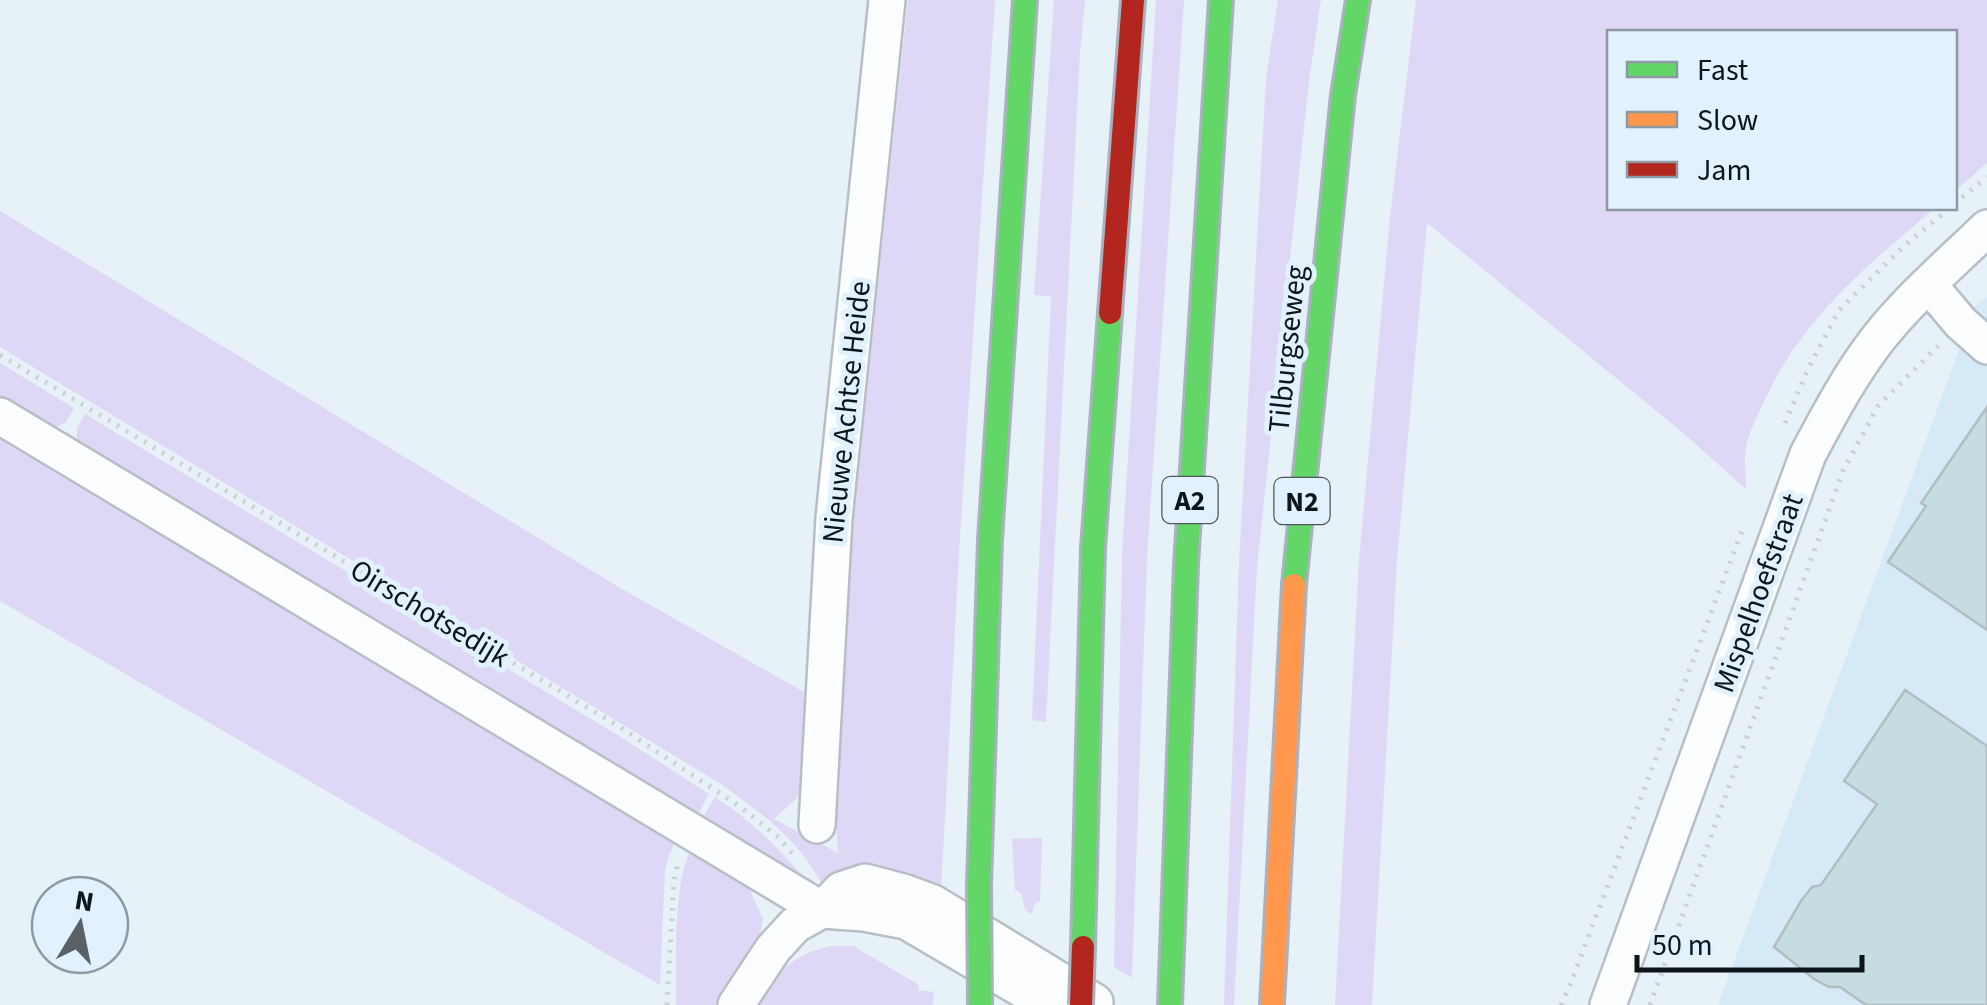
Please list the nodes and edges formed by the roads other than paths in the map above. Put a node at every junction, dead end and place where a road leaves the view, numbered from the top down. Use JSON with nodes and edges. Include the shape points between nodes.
{"nodes":[{"id":1,"x":887,"y":0,"type":"edge"},
{"id":2,"x":1024,"y":0,"type":"edge"},
{"id":3,"x":1133,"y":0,"type":"edge"},
{"id":4,"x":1221,"y":0,"type":"edge"},
{"id":5,"x":1358,"y":0,"type":"edge"},
{"id":6,"x":1987,"y":228,"type":"edge"},
{"id":7,"x":1928,"y":284,"type":"junction"},
{"id":8,"x":1974,"y":334,"type":"edge"},
{"id":9,"x":0,"y":416,"type":"edge"},
{"id":10,"x":818,"y":825,"type":"dead end"},
{"id":11,"x":822,"y":910,"type":"junction"},
{"id":12,"x":1170,"y":1002,"type":"edge"},
{"id":13,"x":736,"y":1005,"type":"edge"},
{"id":14,"x":980,"y":1005,"type":"edge"},
{"id":15,"x":1049,"y":1005,"type":"edge"},
{"id":16,"x":1081,"y":1005,"type":"edge"},
{"id":17,"x":1100,"y":1005,"type":"edge"},
{"id":18,"x":1272,"y":1005,"type":"edge"},
{"id":19,"x":1608,"y":1005,"type":"edge"}],
"edges":[{"from":1,"to":10,"type":"street","name":"Nieuwe Achtse Heide","via":[[834,518]]},
{"from":2,"to":14,"type":"highway","bridge":true,"via":[[990,540]]},
{"from":3,"to":16,"type":"highway","bridge":true,"via":[[1093,548]]},
{"from":4,"to":12,"type":"highway","number":"A2","via":[[1186,565]]},
{"from":5,"to":18,"type":"highway","name":"Tilburgseweg","number":"N2","via":[[1294,584]]},
{"from":6,"to":7,"type":"street","name":"Mispelhoefstraat"},
{"from":7,"to":8,"type":"street"},
{"from":7,"to":19,"type":"street","name":"Mispelhoefstraat","via":[[1877,340],[1808,454]]},
{"from":9,"to":11,"type":"street","name":"Oirschotsedijk"},
{"from":11,"to":13,"type":"street","via":[[795,925],[773,949]]},
{"from":11,"to":15,"type":"street","name":"Oirschotsedijk","via":[[906,921]]},
{"from":11,"to":17,"type":"street","via":[[841,890],[864,882],[904,892],[933,902]]}]}
